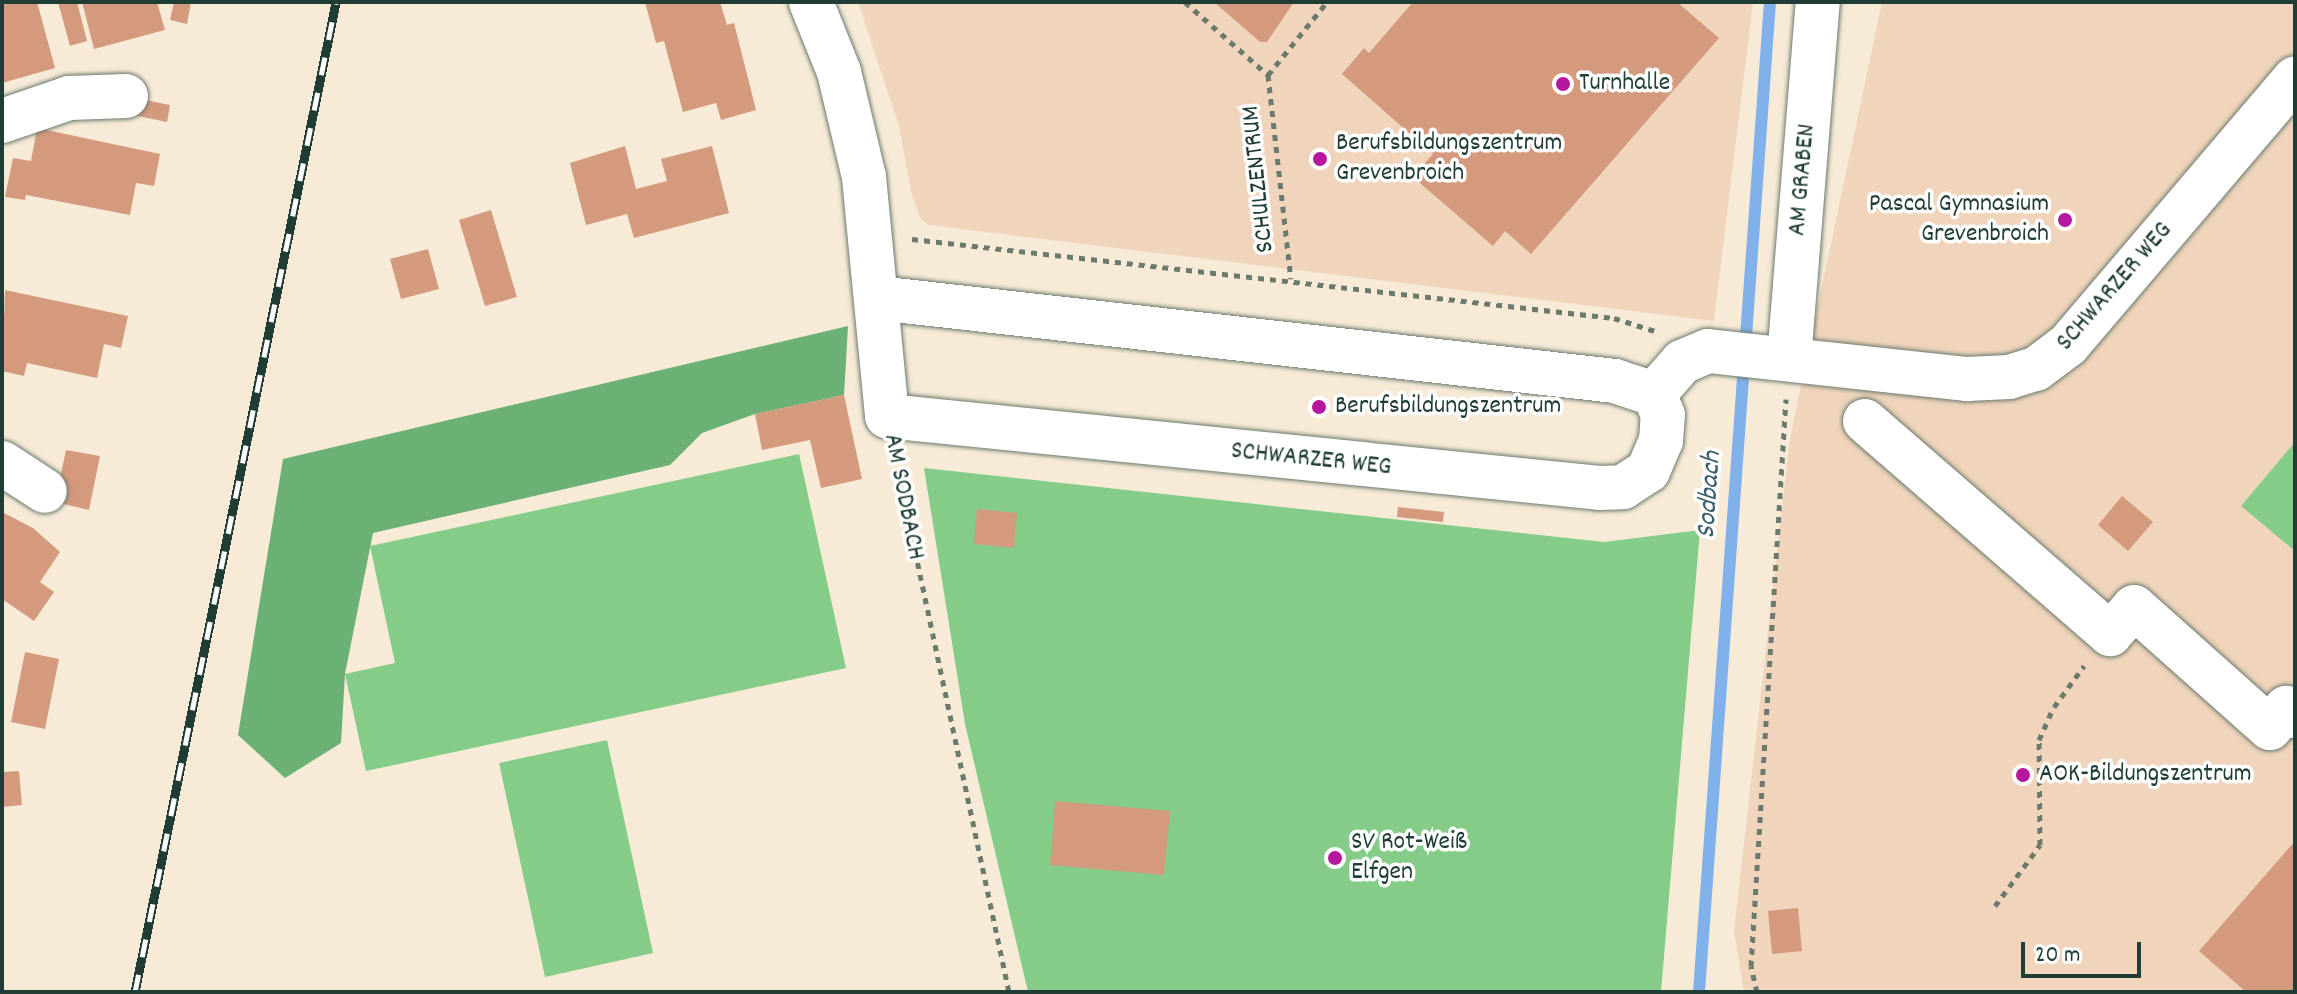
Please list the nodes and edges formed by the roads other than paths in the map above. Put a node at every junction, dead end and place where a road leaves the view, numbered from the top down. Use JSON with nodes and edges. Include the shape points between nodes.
{"nodes":[{"id":1,"x":811,"y":2,"type":"edge"},
{"id":2,"x":1818,"y":2,"type":"edge"},
{"id":3,"x":2295,"y":78,"type":"edge"},
{"id":4,"x":126,"y":96,"type":"dead end"},
{"id":5,"x":2,"y":121,"type":"edge"},
{"id":6,"x":877,"y":298,"type":"junction"},
{"id":7,"x":1789,"y":359,"type":"junction"},
{"id":8,"x":1654,"y":394,"type":"junction"},
{"id":9,"x":887,"y":416,"type":"joint"},
{"id":10,"x":1865,"y":421,"type":"dead end"},
{"id":11,"x":2,"y":463,"type":"edge"},
{"id":12,"x":45,"y":491,"type":"dead end"},
{"id":13,"x":2295,"y":716,"type":"edge"}],
"edges":[{"from":1,"to":6,"type":"street","name":"AM SODBACH","via":[[844,91]]},
{"from":2,"to":7,"type":"street","name":"AM GRABEN"},
{"from":3,"to":7,"type":"street","name":"SCHWARZER WEG","via":[[2068,345],[2047,362],[2023,374],[1981,379]]},
{"from":4,"to":5,"type":"street","via":[[69,98]]},
{"from":6,"to":8,"type":"street","via":[[1615,381]]},
{"from":6,"to":9,"type":"street","name":"AM SODBACH"},
{"from":7,"to":8,"type":"street","name":"SCHWARZER WEG","via":[[1708,351],[1682,362]]},
{"from":8,"to":9,"type":"street","name":"SCHWARZER WEG","via":[[1663,429],[1654,464],[1633,483],[1611,489]]},
{"from":10,"to":13,"type":"street","via":[[2110,634],[2134,607],[2270,728],[2286,708]]},
{"from":11,"to":12,"type":"street"}]}
